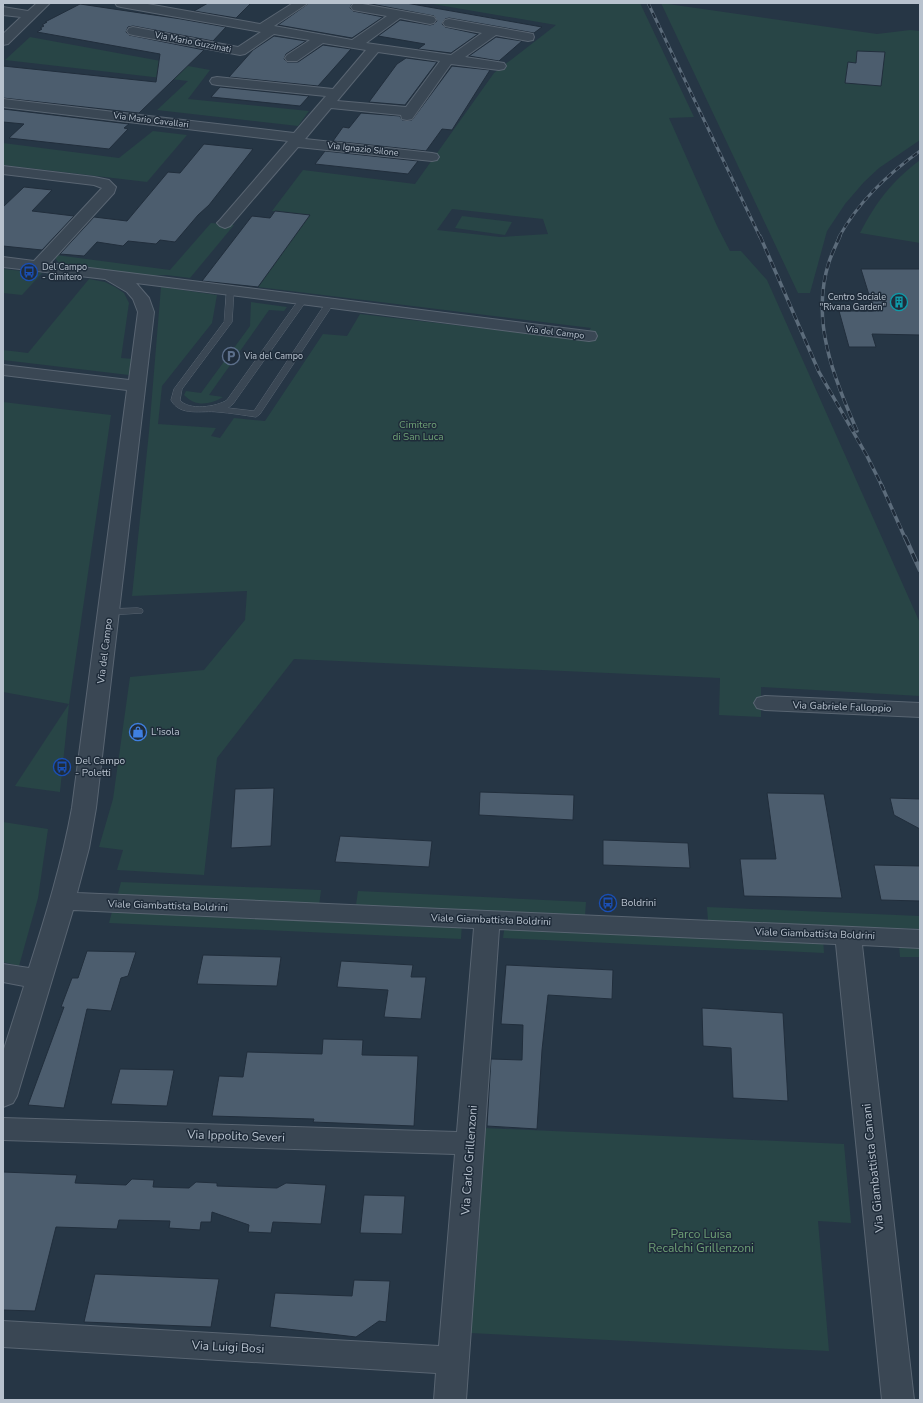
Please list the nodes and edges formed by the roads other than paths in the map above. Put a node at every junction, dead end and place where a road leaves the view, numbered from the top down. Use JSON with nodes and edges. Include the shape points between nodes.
{"nodes":[{"id":1,"x":44,"y":3,"type":"edge"},
{"id":2,"x":121,"y":3,"type":"edge"},
{"id":3,"x":186,"y":3,"type":"edge"},
{"id":4,"x":302,"y":3,"type":"edge"},
{"id":5,"x":140,"y":6,"type":"edge"},
{"id":6,"x":357,"y":7,"type":"dead end"},
{"id":7,"x":3,"y":11,"type":"edge"},
{"id":8,"x":171,"y":12,"type":"junction"},
{"id":9,"x":398,"y":14,"type":"junction"},
{"id":10,"x":31,"y":15,"type":"junction"},
{"id":11,"x":430,"y":20,"type":"dead end"},
{"id":12,"x":449,"y":23,"type":"dead end"},
{"id":13,"x":267,"y":29,"type":"junction"},
{"id":14,"x":493,"y":31,"type":"junction"},
{"id":15,"x":528,"y":37,"type":"dead end"},
{"id":16,"x":320,"y":39,"type":"junction"},
{"id":17,"x":3,"y":41,"type":"edge"},
{"id":18,"x":354,"y":45,"type":"junction"},
{"id":19,"x":375,"y":48,"type":"junction"},
{"id":20,"x":292,"y":58,"type":"dead end"},
{"id":21,"x":450,"y":60,"type":"junction"},
{"id":22,"x":499,"y":66,"type":"dead end"},
{"id":23,"x":217,"y":81,"type":"dead end"},
{"id":24,"x":332,"y":99,"type":"junction"},
{"id":25,"x":3,"y":103,"type":"edge"},
{"id":26,"x":296,"y":140,"type":"junction"},
{"id":27,"x":432,"y":157,"type":"dead end"},
{"id":28,"x":3,"y":170,"type":"edge"},
{"id":29,"x":225,"y":223,"type":"dead end"},
{"id":30,"x":3,"y":262,"type":"edge"},
{"id":31,"x":38,"y":266,"type":"junction"},
{"id":32,"x":108,"y":275,"type":"junction"},
{"id":33,"x":230,"y":290,"type":"junction"},
{"id":34,"x":303,"y":300,"type":"junction"},
{"id":35,"x":330,"y":303,"type":"junction"},
{"id":36,"x":589,"y":336,"type":"dead end"},
{"id":37,"x":3,"y":370,"type":"edge"},
{"id":38,"x":137,"y":386,"type":"junction"},
{"id":39,"x":211,"y":409,"type":"junction"},
{"id":40,"x":138,"y":611,"type":"dead end"},
{"id":41,"x":110,"y":612,"type":"junction"},
{"id":42,"x":765,"y":703,"type":"dead end"},
{"id":43,"x":920,"y":710,"type":"edge"},
{"id":44,"x":63,"y":901,"type":"junction"},
{"id":45,"x":487,"y":920,"type":"junction"},
{"id":46,"x":848,"y":935,"type":"junction"},
{"id":47,"x":920,"y":938,"type":"edge"},
{"id":48,"x":3,"y":973,"type":"edge"},
{"id":49,"x":38,"y":979,"type":"junction"},
{"id":50,"x":3,"y":1096,"type":"edge"},
{"id":51,"x":3,"y":1128,"type":"edge"},
{"id":52,"x":470,"y":1143,"type":"junction"},
{"id":53,"x":3,"y":1334,"type":"edge"},
{"id":54,"x":453,"y":1360,"type":"junction"},
{"id":55,"x":450,"y":1400,"type":"edge"},
{"id":56,"x":898,"y":1400,"type":"edge"}],
"edges":[{"from":1,"to":10,"type":"street"},
{"from":2,"to":5,"type":"street"},
{"from":3,"to":8,"type":"street"},
{"from":4,"to":13,"type":"street","name":"Via Mario Guzzinati"},
{"from":5,"to":8,"type":"street"},
{"from":5,"to":13,"type":"street","name":"Via Mario Guzzinati","via":[[127,34],[240,51]]},
{"from":6,"to":9,"type":"street"},
{"from":7,"to":10,"type":"street"},
{"from":8,"to":13,"type":"street"},
{"from":9,"to":11,"type":"street"},
{"from":9,"to":18,"type":"street"},
{"from":10,"to":17,"type":"street"},
{"from":12,"to":14,"type":"street"},
{"from":13,"to":16,"type":"street"},
{"from":14,"to":15,"type":"street"},
{"from":14,"to":21,"type":"street"},
{"from":16,"to":18,"type":"street"},
{"from":16,"to":20,"type":"street"},
{"from":18,"to":19,"type":"street"},
{"from":19,"to":21,"type":"street"},
{"from":19,"to":24,"type":"street"},
{"from":21,"to":22,"type":"street"},
{"from":21,"to":24,"type":"street","via":[[408,114]]},
{"from":23,"to":24,"type":"street"},
{"from":24,"to":26,"type":"street"},
{"from":25,"to":26,"type":"street","name":"Via Mario Cavallari"},
{"from":26,"to":27,"type":"street","name":"Via Ignazio Silone"},
{"from":26,"to":29,"type":"street"},
{"from":28,"to":31,"type":"street","via":[[94,180],[109,187],[109,190]]},
{"from":30,"to":31,"type":"street","name":"Via del Campo"},
{"from":31,"to":32,"type":"street","name":"Via del Campo"},
{"from":32,"to":33,"type":"street","name":"Via del Campo"},
{"from":32,"to":38,"type":"street","name":"Via del Campo","via":[[136,291],[144,304],[146,312]]},
{"from":33,"to":34,"type":"street","name":"Via del Campo"},
{"from":33,"to":39,"type":"lane","via":[[228,322],[175,396],[175,401],[186,407]]},
{"from":34,"to":35,"type":"street","name":"Via del Campo"},
{"from":34,"to":39,"type":"lane","via":[[230,402]]},
{"from":35,"to":36,"type":"street","name":"Via del Campo"},
{"from":35,"to":39,"type":"lane","via":[[256,414]]},
{"from":37,"to":38,"type":"street"},
{"from":38,"to":41,"type":"street","name":"Via del Campo"},
{"from":40,"to":41,"type":"lane"},
{"from":41,"to":44,"type":"street","name":"Via del Campo","via":[[84,808]]},
{"from":42,"to":43,"type":"street","name":"Via Gabriele Falloppio"},
{"from":44,"to":45,"type":"street","name":"Viale Giambattista Boldrini"},
{"from":44,"to":49,"type":"street","name":"Via del Campo"},
{"from":45,"to":46,"type":"street","name":"Viale Giambattista Boldrini"},
{"from":45,"to":52,"type":"street","name":"Via Carlo Grillenzoni"},
{"from":46,"to":47,"type":"street","name":"Viale Giambattista Boldrini"},
{"from":46,"to":56,"type":"street","name":"Via Giambattista Canani"},
{"from":48,"to":49,"type":"street"},
{"from":49,"to":50,"type":"street","name":"Via del Campo"},
{"from":51,"to":52,"type":"street","name":"Via Ippolito Severi"},
{"from":52,"to":54,"type":"street","name":"Via Carlo Grillenzoni"},
{"from":53,"to":54,"type":"street","name":"Via Luigi Bosi"},
{"from":54,"to":55,"type":"street","name":"Via Carlo Grillenzoni"}]}
